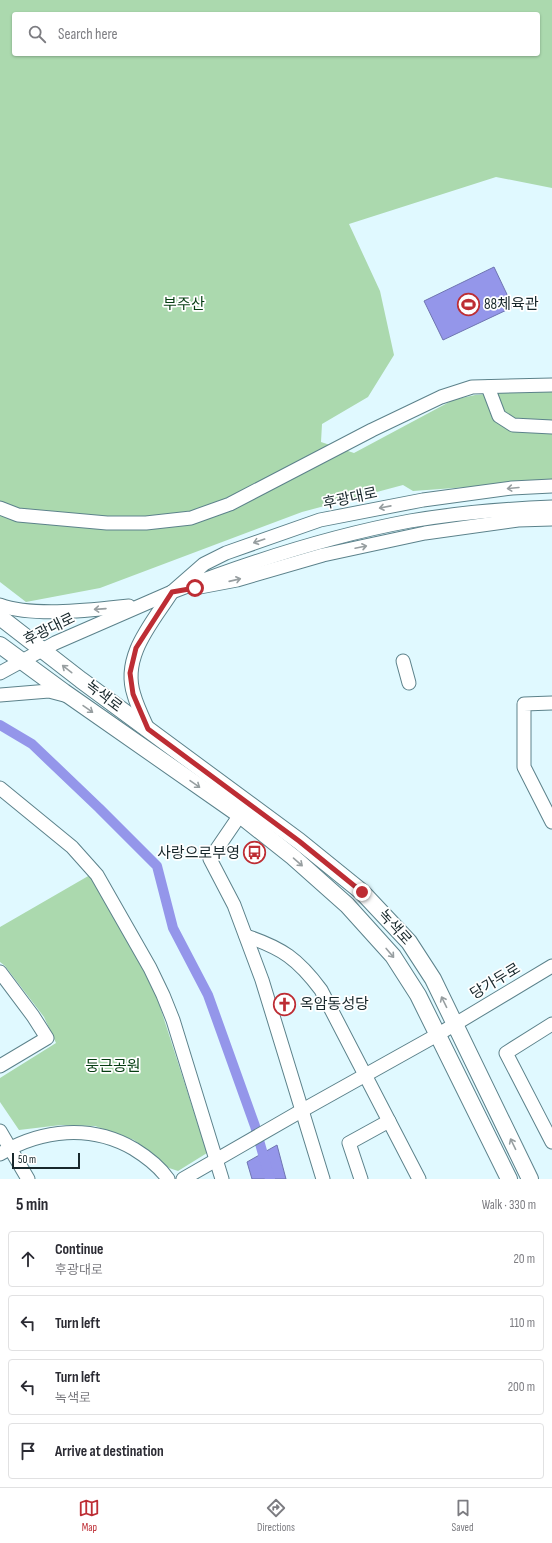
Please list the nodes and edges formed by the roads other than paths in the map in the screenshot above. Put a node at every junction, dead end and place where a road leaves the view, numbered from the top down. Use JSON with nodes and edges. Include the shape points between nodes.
{"nodes":[{"id":1,"x":552,"y":385,"type":"edge"},
{"id":2,"x":488,"y":387,"type":"junction"},
{"id":3,"x":552,"y":427,"type":"edge"},
{"id":4,"x":552,"y":486,"type":"edge"},
{"id":5,"x":552,"y":499,"type":"edge"},
{"id":6,"x":552,"y":507,"type":"edge"},
{"id":7,"x":0,"y":508,"type":"edge"},
{"id":8,"x":552,"y":519,"type":"edge"},
{"id":9,"x":172,"y":592,"type":"junction"},
{"id":10,"x":0,"y":605,"type":"edge"},
{"id":11,"x":139,"y":606,"type":"junction"},
{"id":12,"x":0,"y":617,"type":"edge"},
{"id":13,"x":0,"y":645,"type":"edge"},
{"id":14,"x":44,"y":650,"type":"junction"},
{"id":15,"x":404,"y":662,"type":"dead end"},
{"id":16,"x":9,"y":668,"type":"edge"},
{"id":17,"x":409,"y":683,"type":"dead end"},
{"id":18,"x":0,"y":694,"type":"edge"},
{"id":19,"x":68,"y":696,"type":"junction"},
{"id":20,"x":552,"y":703,"type":"edge"},
{"id":21,"x":148,"y":729,"type":"junction"},
{"id":22,"x":3,"y":795,"type":"edge"},
{"id":23,"x":240,"y":815,"type":"junction"},
{"id":24,"x":552,"y":822,"type":"edge"},
{"id":25,"x":246,"y":936,"type":"junction"},
{"id":26,"x":552,"y":966,"type":"edge"},
{"id":27,"x":0,"y":972,"type":"edge"},
{"id":28,"x":455,"y":1024,"type":"junction"},
{"id":29,"x":551,"y":1027,"type":"edge"},
{"id":30,"x":437,"y":1035,"type":"junction"},
{"id":31,"x":0,"y":1066,"type":"edge"},
{"id":32,"x":365,"y":1076,"type":"junction"},
{"id":33,"x":298,"y":1113,"type":"junction"},
{"id":34,"x":389,"y":1121,"type":"junction"},
{"id":35,"x":0,"y":1131,"type":"edge"},
{"id":36,"x":552,"y":1142,"type":"edge"},
{"id":37,"x":5,"y":1151,"type":"edge"},
{"id":38,"x":219,"y":1158,"type":"junction"},
{"id":39,"x":28,"y":1179,"type":"edge"},
{"id":40,"x":168,"y":1179,"type":"edge"},
{"id":41,"x":183,"y":1179,"type":"edge"},
{"id":42,"x":222,"y":1179,"type":"edge"},
{"id":43,"x":323,"y":1179,"type":"edge"},
{"id":44,"x":361,"y":1179,"type":"edge"},
{"id":45,"x":419,"y":1179,"type":"edge"},
{"id":46,"x":509,"y":1179,"type":"edge"},
{"id":47,"x":530,"y":1179,"type":"edge"}],
"edges":[{"from":1,"to":2,"type":"street"},
{"from":2,"to":3,"type":"street","via":[[499,416],[513,425]]},
{"from":2,"to":7,"type":"street","via":[[472,387],[441,397],[230,504],[191,518],[146,523],[107,523],[18,515]]},
{"from":4,"to":9,"type":"street","name":"후광대로","one_way":true,"via":[[512,488],[423,500],[320,520],[226,553],[204,564]]},
{"from":5,"to":9,"type":"street","name":"후광대로","via":[[488,503],[419,512],[320,535],[208,570]]},
{"from":6,"to":9,"type":"street","name":"후광대로","via":[[497,510],[411,521],[322,541]]},
{"from":9,"to":8,"type":"street","name":"후광대로","one_way":true,"via":[[237,580],[323,555],[425,533],[518,520]]},
{"from":9,"to":11,"type":"street","name":"후광대로"},
{"from":9,"to":21,"type":"street","via":[[136,648],[130,673],[133,694]]},
{"from":11,"to":10,"type":"street","one_way":true,"via":[[53,611],[11,609]]},
{"from":11,"to":14,"type":"street","name":"후광대로"},
{"from":12,"to":14,"type":"main road","name":"녹색로"},
{"from":13,"to":16,"type":"main road","name":"녹색로"},
{"from":14,"to":16,"type":"street","name":"후광대로"},
{"from":21,"to":14,"type":"main road","name":"녹색로","one_way":true},
{"from":15,"to":17,"type":"street"},
{"from":16,"to":19,"type":"main road","name":"녹색로"},
{"from":18,"to":19,"type":"street","via":[[49,691]]},
{"from":19,"to":23,"type":"main road","name":"녹색로","one_way":true},
{"from":20,"to":24,"type":"street","via":[[524,704],[524,767]]},
{"from":28,"to":21,"type":"main road","name":"녹색로","one_way":true,"via":[[433,979],[409,942],[362,892],[299,841]]},
{"from":22,"to":38,"type":"street","via":[[72,847],[97,875],[163,995]]},
{"from":23,"to":25,"type":"street","via":[[210,859],[227,890]]},
{"from":23,"to":30,"type":"main road","name":"녹색로","one_way":true,"via":[[293,857],[358,916],[393,956],[418,995]]},
{"from":25,"to":32,"type":"street","via":[[280,949],[304,968],[321,990]]},
{"from":25,"to":33,"type":"street","via":[[262,980]]},
{"from":26,"to":28,"type":"street","name":"당가두로"},
{"from":27,"to":31,"type":"street","via":[[30,1010],[46,1038]]},
{"from":28,"to":30,"type":"street","name":"당가두로"},
{"from":47,"to":28,"type":"main road","name":"녹색로","one_way":true},
{"from":29,"to":36,"type":"street","via":[[506,1053]]},
{"from":30,"to":32,"type":"street","name":"당가두로"},
{"from":30,"to":46,"type":"main road","name":"녹색로"},
{"from":32,"to":33,"type":"street","name":"당가두로"},
{"from":32,"to":34,"type":"street"},
{"from":33,"to":38,"type":"street","name":"당가두로"},
{"from":33,"to":43,"type":"street"},
{"from":34,"to":44,"type":"street","via":[[349,1143]]},
{"from":34,"to":45,"type":"street"},
{"from":35,"to":37,"type":"street"},
{"from":37,"to":39,"type":"street"},
{"from":37,"to":40,"type":"street","via":[[52,1134],[95,1134],[124,1143],[142,1153],[154,1162]]},
{"from":38,"to":41,"type":"street","name":"당가두로"},
{"from":38,"to":42,"type":"street"}]}
